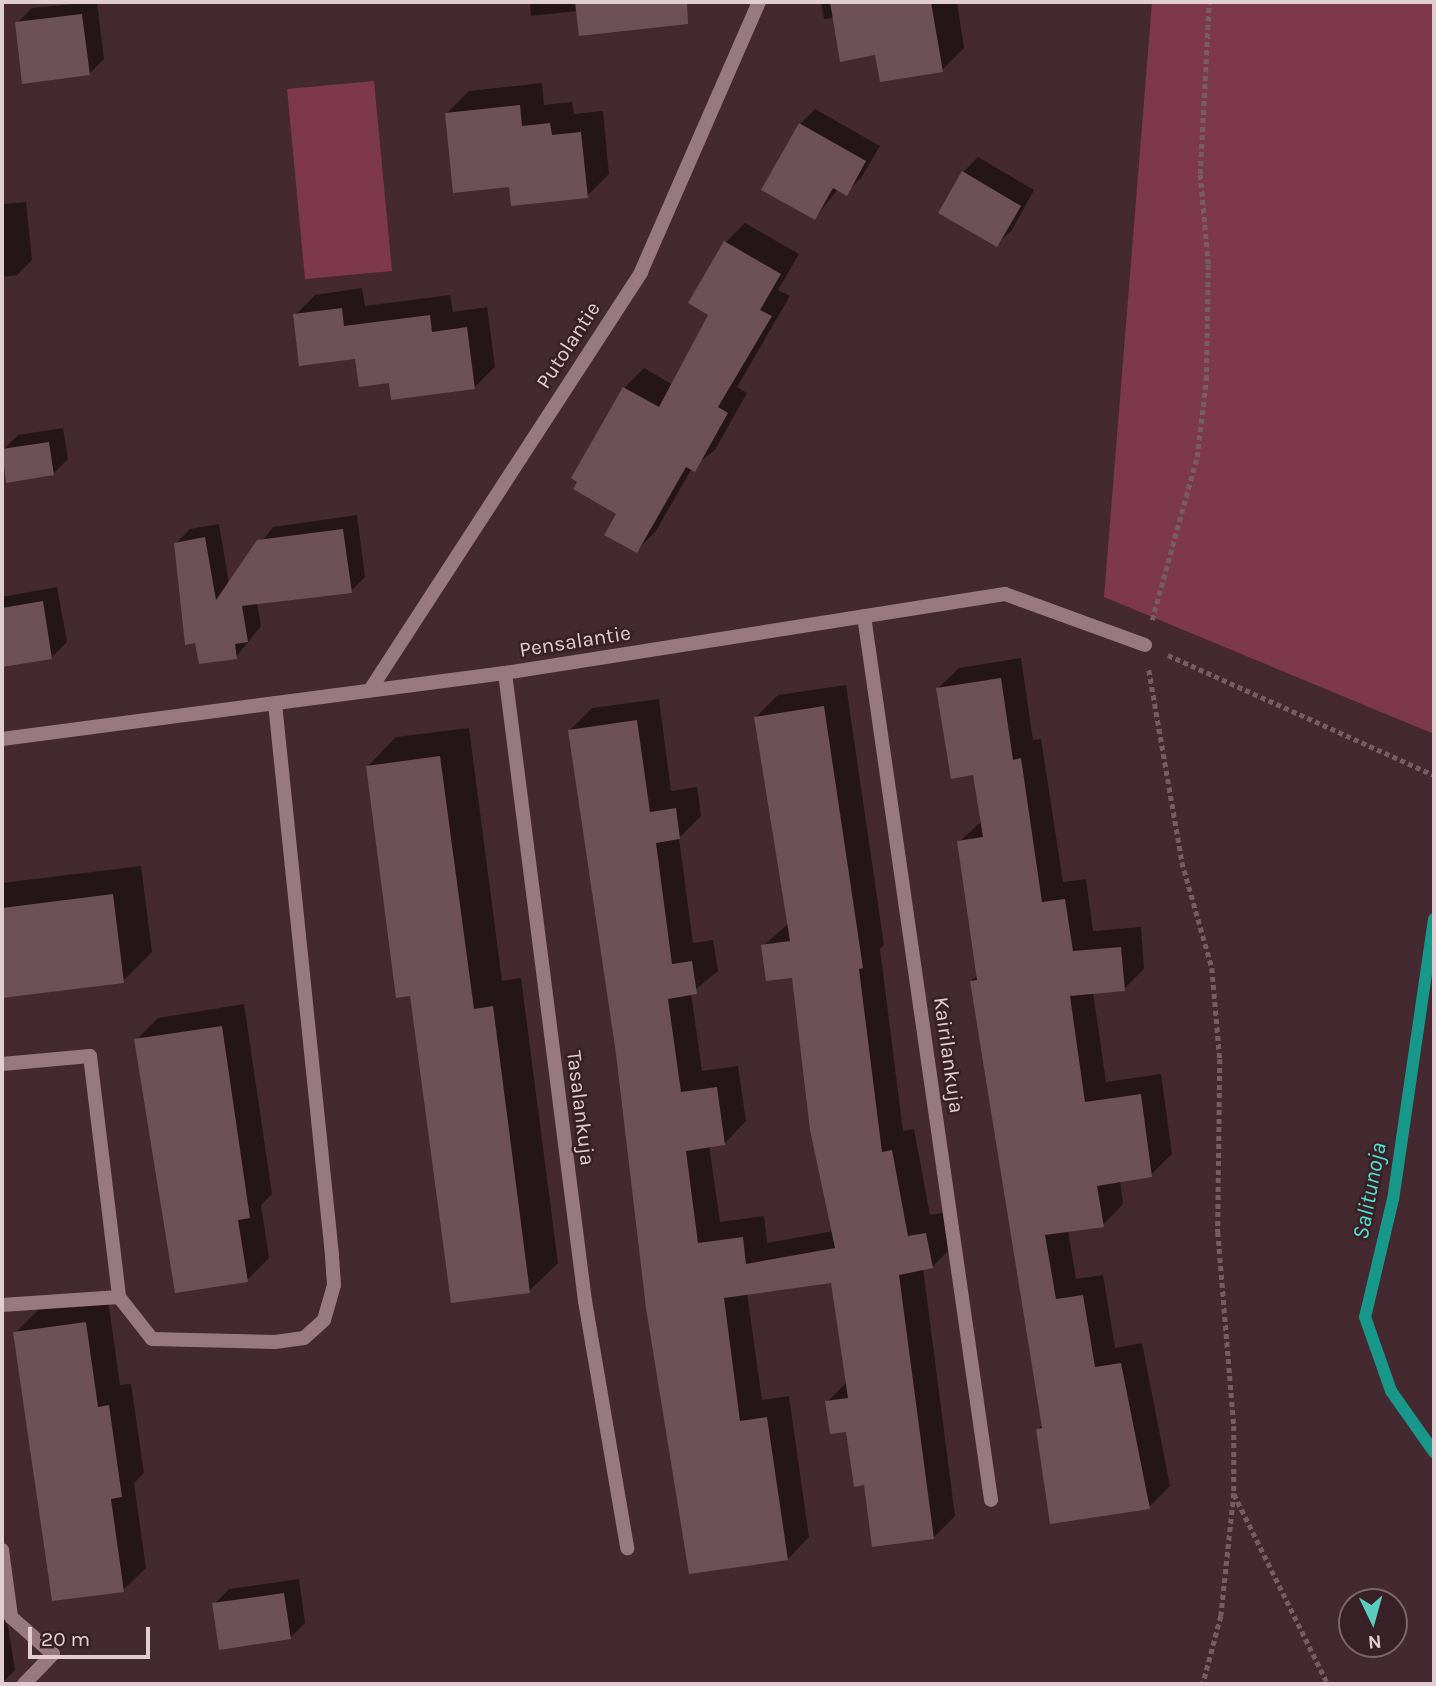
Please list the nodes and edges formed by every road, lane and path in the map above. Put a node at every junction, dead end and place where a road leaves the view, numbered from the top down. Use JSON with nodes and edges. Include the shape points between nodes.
{"nodes":[{"id":1,"x":759,"y":2,"type":"edge"},
{"id":2,"x":1209,"y":2,"type":"edge"},
{"id":3,"x":864,"y":616,"type":"junction"},
{"id":4,"x":1145,"y":645,"type":"junction"},
{"id":5,"x":505,"y":673,"type":"junction"},
{"id":6,"x":370,"y":690,"type":"junction"},
{"id":7,"x":275,"y":703,"type":"junction"},
{"id":8,"x":2,"y":739,"type":"edge"},
{"id":9,"x":1434,"y":775,"type":"edge"},
{"id":10,"x":2,"y":1064,"type":"edge"},
{"id":11,"x":119,"y":1297,"type":"junction"},
{"id":12,"x":2,"y":1305,"type":"edge"},
{"id":13,"x":1234,"y":1493,"type":"junction"},
{"id":14,"x":991,"y":1500,"type":"dead end"},
{"id":15,"x":627,"y":1548,"type":"dead end"},
{"id":16,"x":2,"y":1550,"type":"edge"},
{"id":17,"x":24,"y":1684,"type":"edge"},
{"id":18,"x":1203,"y":1684,"type":"edge"},
{"id":19,"x":1328,"y":1684,"type":"edge"}],
"edges":[{"from":1,"to":6,"type":"street","name":"Putolantie","via":[[641,272]]},
{"from":2,"to":4,"type":"path","via":[[1200,174],[1208,264],[1206,380],[1197,457]]},
{"from":3,"to":4,"type":"street","name":"Pensalantie","via":[[1005,594]]},
{"from":3,"to":5,"type":"street","name":"Pensalantie"},
{"from":3,"to":14,"type":"street","name":"Kairilankuja"},
{"from":4,"to":9,"type":"path"},
{"from":4,"to":13,"type":"path","via":[[1182,862],[1212,968],[1220,1059],[1218,1232],[1234,1426]]},
{"from":5,"to":6,"type":"street","name":"Pensalantie"},
{"from":5,"to":15,"type":"street","name":"Tasalankuja","via":[[584,1301]]},
{"from":6,"to":7,"type":"street","name":"Pensalantie"},
{"from":7,"to":8,"type":"street","name":"Pensalantie"},
{"from":7,"to":11,"type":"street","via":[[332,1255],[331,1304],[324,1320],[304,1338],[275,1342],[152,1339]]},
{"from":10,"to":11,"type":"street","via":[[90,1056]]},
{"from":11,"to":12,"type":"street"},
{"from":13,"to":18,"type":"path","via":[[1221,1616]]},
{"from":13,"to":19,"type":"path"},
{"from":16,"to":17,"type":"street","via":[[11,1617],[53,1654]]}]}
